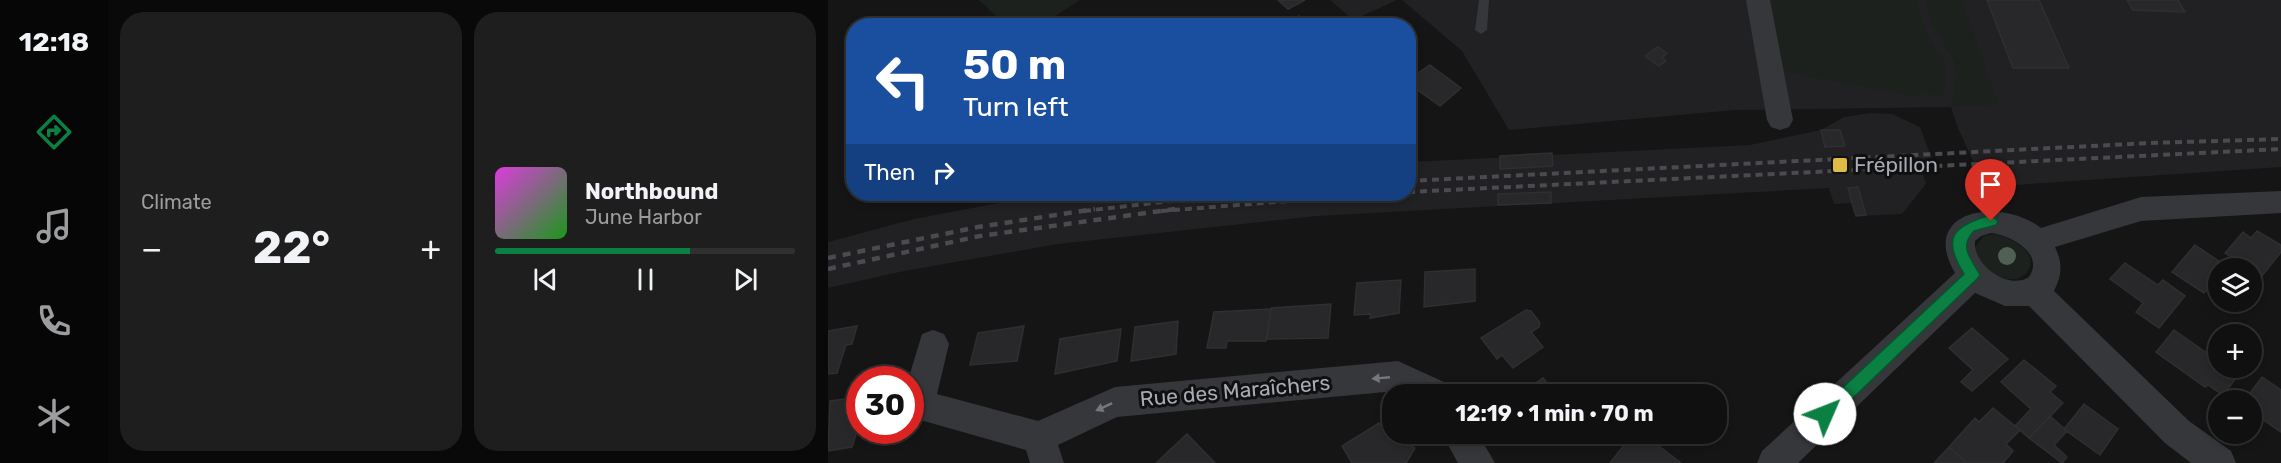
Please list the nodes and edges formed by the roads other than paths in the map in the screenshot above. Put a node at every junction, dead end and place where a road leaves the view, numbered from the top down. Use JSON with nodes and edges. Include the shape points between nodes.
{"nodes":[{"id":1,"x":1484,"y":0,"type":"edge"},
{"id":2,"x":1758,"y":0,"type":"edge"},
{"id":3,"x":1481,"y":30,"type":"dead end"},
{"id":4,"x":1780,"y":120,"type":"dead end"},
{"id":5,"x":2281,"y":202,"type":"edge"},
{"id":6,"x":2037,"y":241,"type":"junction"},
{"id":7,"x":1972,"y":275,"type":"junction"},
{"id":8,"x":2034,"y":291,"type":"junction"},
{"id":9,"x":933,"y":344,"type":"dead end"},
{"id":10,"x":1414,"y":384,"type":"edge"},
{"id":11,"x":1466,"y":444,"type":"edge"},
{"id":12,"x":1043,"y":450,"type":"edge"},
{"id":13,"x":1478,"y":463,"type":"edge"},
{"id":14,"x":1774,"y":463,"type":"edge"},
{"id":15,"x":2219,"y":463,"type":"edge"}],
"edges":[{"from":1,"to":3,"type":"lane"},
{"from":2,"to":4,"type":"street"},
{"from":5,"to":6,"type":"street","via":[[2141,209]]},
{"from":6,"to":7,"type":"street","via":[[2003,222],[1982,222],[1969,227],[1959,244],[1960,255]]},
{"from":6,"to":8,"type":"street","via":[[2048,264],[2043,284]]},
{"from":7,"to":8,"type":"street","via":[[2010,294]]},
{"from":7,"to":14,"type":"street"},
{"from":8,"to":15,"type":"street","via":[[2177,432]]},
{"from":9,"to":12,"type":"street","name":"Rue des Maraîchers","via":[[918,404]]},
{"from":10,"to":12,"type":"street","name":"Rue des Maraîchers","one_way":true,"via":[[1398,376],[1115,402]]},
{"from":11,"to":13,"type":"street"}]}
